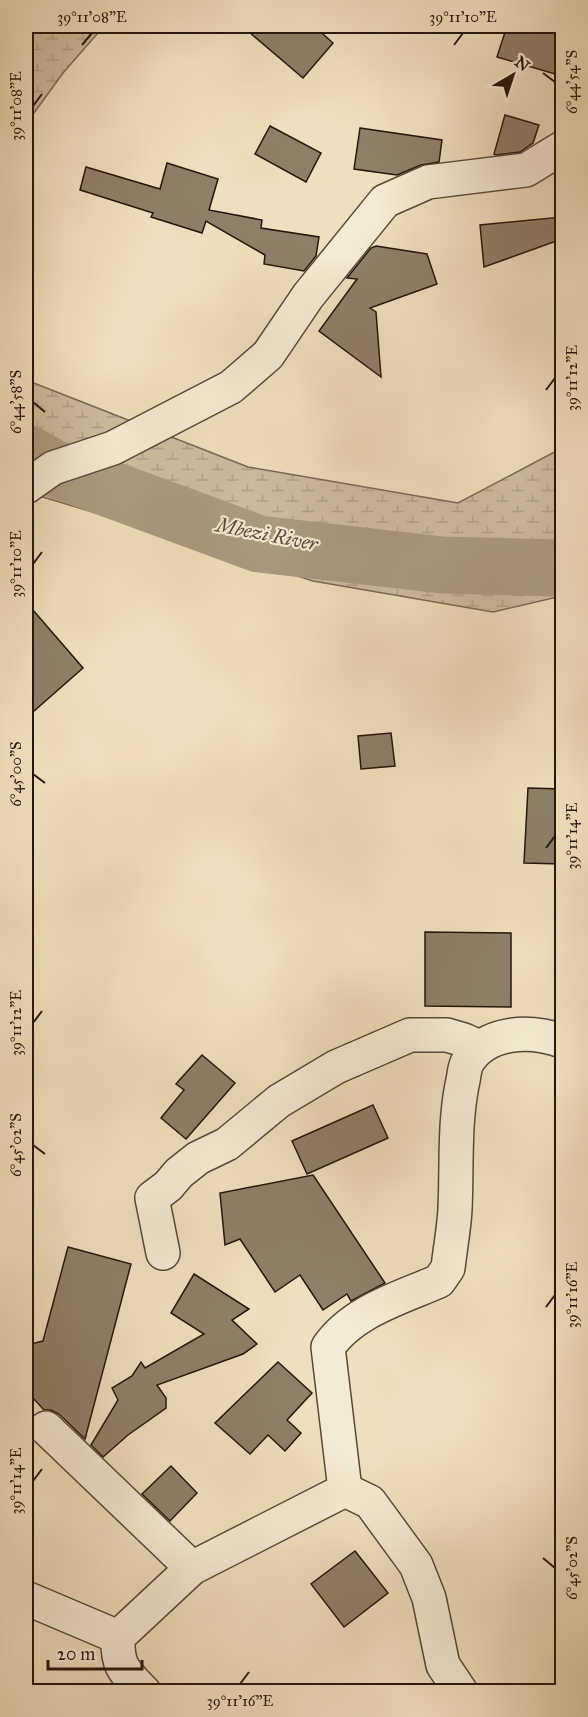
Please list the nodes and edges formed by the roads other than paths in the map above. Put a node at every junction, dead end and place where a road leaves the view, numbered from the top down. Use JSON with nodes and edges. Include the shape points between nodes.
{"nodes":[{"id":1,"x":562,"y":148,"type":"edge"},
{"id":2,"x":26,"y":487,"type":"edge"},
{"id":3,"x":562,"y":1041,"type":"edge"},
{"id":4,"x":479,"y":1047,"type":"junction"},
{"id":5,"x":163,"y":1253,"type":"dead end"},
{"id":6,"x":46,"y":1428,"type":"dead end"},
{"id":7,"x":345,"y":1490,"type":"junction"},
{"id":8,"x":192,"y":1568,"type":"junction"},
{"id":9,"x":26,"y":1598,"type":"edge"},
{"id":10,"x":118,"y":1637,"type":"junction"},
{"id":11,"x":144,"y":1692,"type":"edge"},
{"id":12,"x":461,"y":1692,"type":"edge"}],
"edges":[{"from":1,"to":2,"type":"street","via":[[526,170],[428,182],[385,201],[308,296],[268,356],[231,387],[113,448],[53,468]]},
{"from":3,"to":4,"type":"street","via":[[517,1034],[495,1038]]},
{"from":4,"to":5,"type":"street","via":[[447,1035],[410,1035],[336,1067],[279,1101],[227,1144],[198,1158],[152,1198]]},
{"from":4,"to":7,"type":"street","via":[[466,1064],[459,1100],[455,1211],[445,1275],[345,1326],[328,1347]]},
{"from":6,"to":8,"type":"street"},
{"from":7,"to":8,"type":"street"},
{"from":7,"to":12,"type":"street","via":[[370,1502],[416,1565],[429,1598],[443,1665]]},
{"from":8,"to":10,"type":"street"},
{"from":9,"to":10,"type":"street"},
{"from":10,"to":11,"type":"street","via":[[117,1655],[122,1669]]}]}
